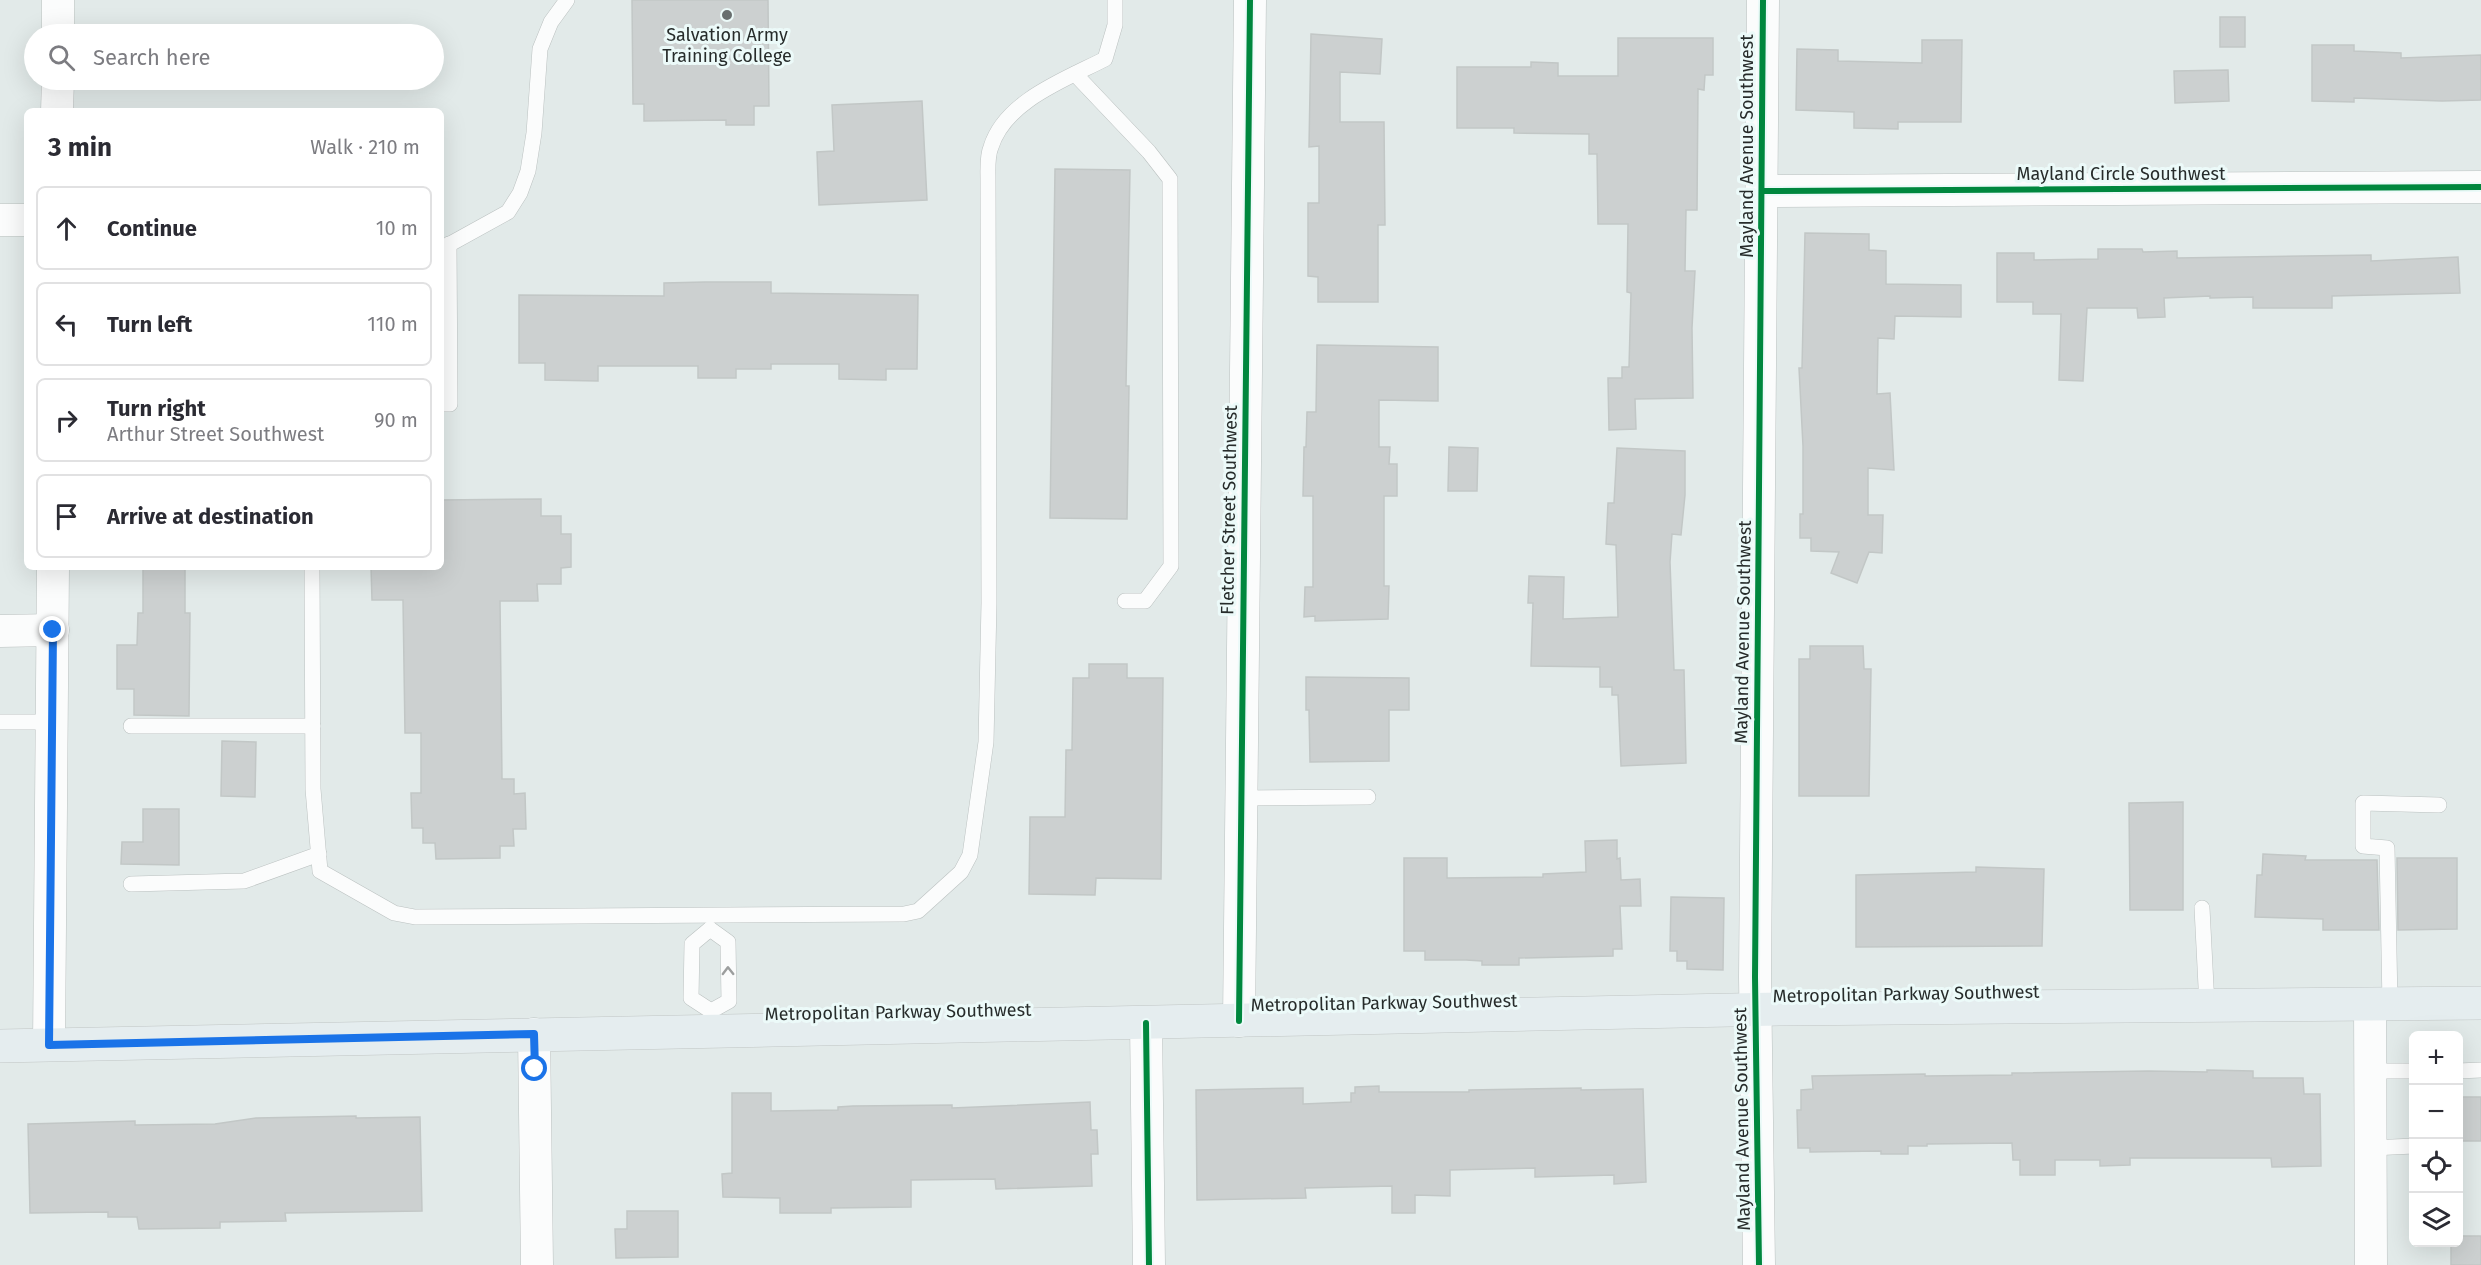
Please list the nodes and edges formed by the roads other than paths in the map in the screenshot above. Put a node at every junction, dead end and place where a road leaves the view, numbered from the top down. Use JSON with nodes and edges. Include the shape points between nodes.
{"nodes":[{"id":1,"x":58,"y":0,"type":"edge"},
{"id":2,"x":567,"y":0,"type":"edge"},
{"id":3,"x":1115,"y":0,"type":"edge"},
{"id":4,"x":1250,"y":0,"type":"edge"},
{"id":5,"x":1763,"y":0,"type":"edge"},
{"id":6,"x":58,"y":24,"type":"edge"},
{"id":7,"x":1075,"y":74,"type":"junction"},
{"id":8,"x":58,"y":90,"type":"edge"},
{"id":9,"x":57,"y":108,"type":"edge"},
{"id":10,"x":2481,"y":187,"type":"edge"},
{"id":11,"x":1762,"y":191,"type":"junction"},
{"id":12,"x":0,"y":220,"type":"edge"},
{"id":13,"x":24,"y":220,"type":"edge"},
{"id":14,"x":445,"y":247,"type":"edge"},
{"id":15,"x":444,"y":404,"type":"edge"},
{"id":16,"x":53,"y":570,"type":"edge"},
{"id":17,"x":312,"y":570,"type":"edge"},
{"id":18,"x":1125,"y":601,"type":"dead end"},
{"id":19,"x":53,"y":630,"type":"junction"},
{"id":20,"x":0,"y":631,"type":"edge"},
{"id":21,"x":0,"y":722,"type":"edge"},
{"id":22,"x":52,"y":722,"type":"junction"},
{"id":23,"x":131,"y":726,"type":"dead end"},
{"id":24,"x":313,"y":726,"type":"junction"},
{"id":25,"x":1368,"y":797,"type":"dead end"},
{"id":26,"x":1241,"y":798,"type":"junction"},
{"id":27,"x":2439,"y":806,"type":"dead end"},
{"id":28,"x":319,"y":854,"type":"junction"},
{"id":29,"x":131,"y":884,"type":"dead end"},
{"id":30,"x":2202,"y":908,"type":"dead end"},
{"id":31,"x":709,"y":922,"type":"junction"},
{"id":32,"x":2481,"y":1003,"type":"edge"},
{"id":33,"x":2380,"y":1004,"type":"junction"},
{"id":34,"x":2207,"y":1006,"type":"junction"},
{"id":35,"x":1755,"y":1011,"type":"junction"},
{"id":36,"x":710,"y":1021,"type":"junction"},
{"id":37,"x":1239,"y":1021,"type":"junction"},
{"id":38,"x":1146,"y":1023,"type":"junction"},
{"id":39,"x":534,"y":1034,"type":"junction"},
{"id":40,"x":49,"y":1045,"type":"junction"},
{"id":41,"x":0,"y":1046,"type":"edge"},
{"id":42,"x":2481,"y":1070,"type":"edge"},
{"id":43,"x":2370,"y":1071,"type":"junction"},
{"id":44,"x":2409,"y":1071,"type":"edge"},
{"id":45,"x":2463,"y":1071,"type":"edge"},
{"id":46,"x":2409,"y":1146,"type":"edge"},
{"id":47,"x":2371,"y":1148,"type":"junction"},
{"id":48,"x":537,"y":1265,"type":"edge"},
{"id":49,"x":1149,"y":1265,"type":"edge"},
{"id":50,"x":1759,"y":1265,"type":"edge"},
{"id":51,"x":2372,"y":1265,"type":"edge"}],
"edges":[{"from":1,"to":6,"type":"street"},
{"from":2,"to":14,"type":"lane","via":[[540,49],[534,133],[520,193],[508,212]]},
{"from":3,"to":7,"type":"lane","via":[[1115,25],[1105,59]]},
{"from":4,"to":26,"type":"street","name":"Fletcher Street Southwest"},
{"from":5,"to":11,"type":"street","name":"Mayland Avenue Southwest"},
{"from":7,"to":18,"type":"lane","via":[[1170,179],[1171,566],[1145,601]]},
{"from":7,"to":31,"type":"lane","via":[[1034,95],[1000,128],[990,148],[986,742],[970,855],[962,872],[918,911]]},
{"from":8,"to":9,"type":"street"},
{"from":10,"to":11,"type":"street","name":"Mayland Circle Southwest"},
{"from":11,"to":35,"type":"street","name":"Mayland Avenue Southwest"},
{"from":12,"to":13,"type":"street"},
{"from":14,"to":15,"type":"lane","via":[[450,404]]},
{"from":16,"to":19,"type":"street"},
{"from":17,"to":24,"type":"lane"},
{"from":19,"to":20,"type":"street"},
{"from":19,"to":22,"type":"street"},
{"from":21,"to":22,"type":"lane"},
{"from":22,"to":40,"type":"street"},
{"from":23,"to":24,"type":"lane"},
{"from":24,"to":28,"type":"lane"},
{"from":25,"to":26,"type":"lane"},
{"from":26,"to":37,"type":"street","name":"Fletcher Street Southwest"},
{"from":27,"to":33,"type":"lane","via":[[2363,803],[2363,846],[2387,848]]},
{"from":28,"to":29,"type":"lane","via":[[244,881]]},
{"from":28,"to":31,"type":"lane","via":[[320,871],[394,913],[415,917]]},
{"from":30,"to":34,"type":"lane"},
{"from":31,"to":36,"type":"lane","via":[[692,944],[691,998]]},
{"from":36,"to":31,"type":"lane","one_way":true,"via":[[729,1001],[728,942]]},
{"from":32,"to":33,"type":"main road","name":"Metropolitan Parkway Southwest"},
{"from":33,"to":34,"type":"main road","name":"Metropolitan Parkway Southwest"},
{"from":33,"to":43,"type":"street"},
{"from":34,"to":35,"type":"main road","name":"Metropolitan Parkway Southwest"},
{"from":35,"to":37,"type":"main road","name":"Metropolitan Parkway Southwest"},
{"from":35,"to":50,"type":"street","name":"Mayland Avenue Southwest"},
{"from":36,"to":38,"type":"main road","name":"Metropolitan Parkway Southwest"},
{"from":36,"to":39,"type":"main road","name":"Metropolitan Parkway Southwest"},
{"from":37,"to":38,"type":"main road","name":"Metropolitan Parkway Southwest"},
{"from":38,"to":49,"type":"street"},
{"from":39,"to":40,"type":"main road","name":"Metropolitan Parkway Southwest"},
{"from":39,"to":48,"type":"street"},
{"from":40,"to":41,"type":"main road","name":"Metropolitan Parkway Southwest"},
{"from":42,"to":45,"type":"lane"},
{"from":43,"to":44,"type":"lane"},
{"from":43,"to":47,"type":"street"},
{"from":46,"to":47,"type":"lane"},
{"from":47,"to":51,"type":"street"}]}
